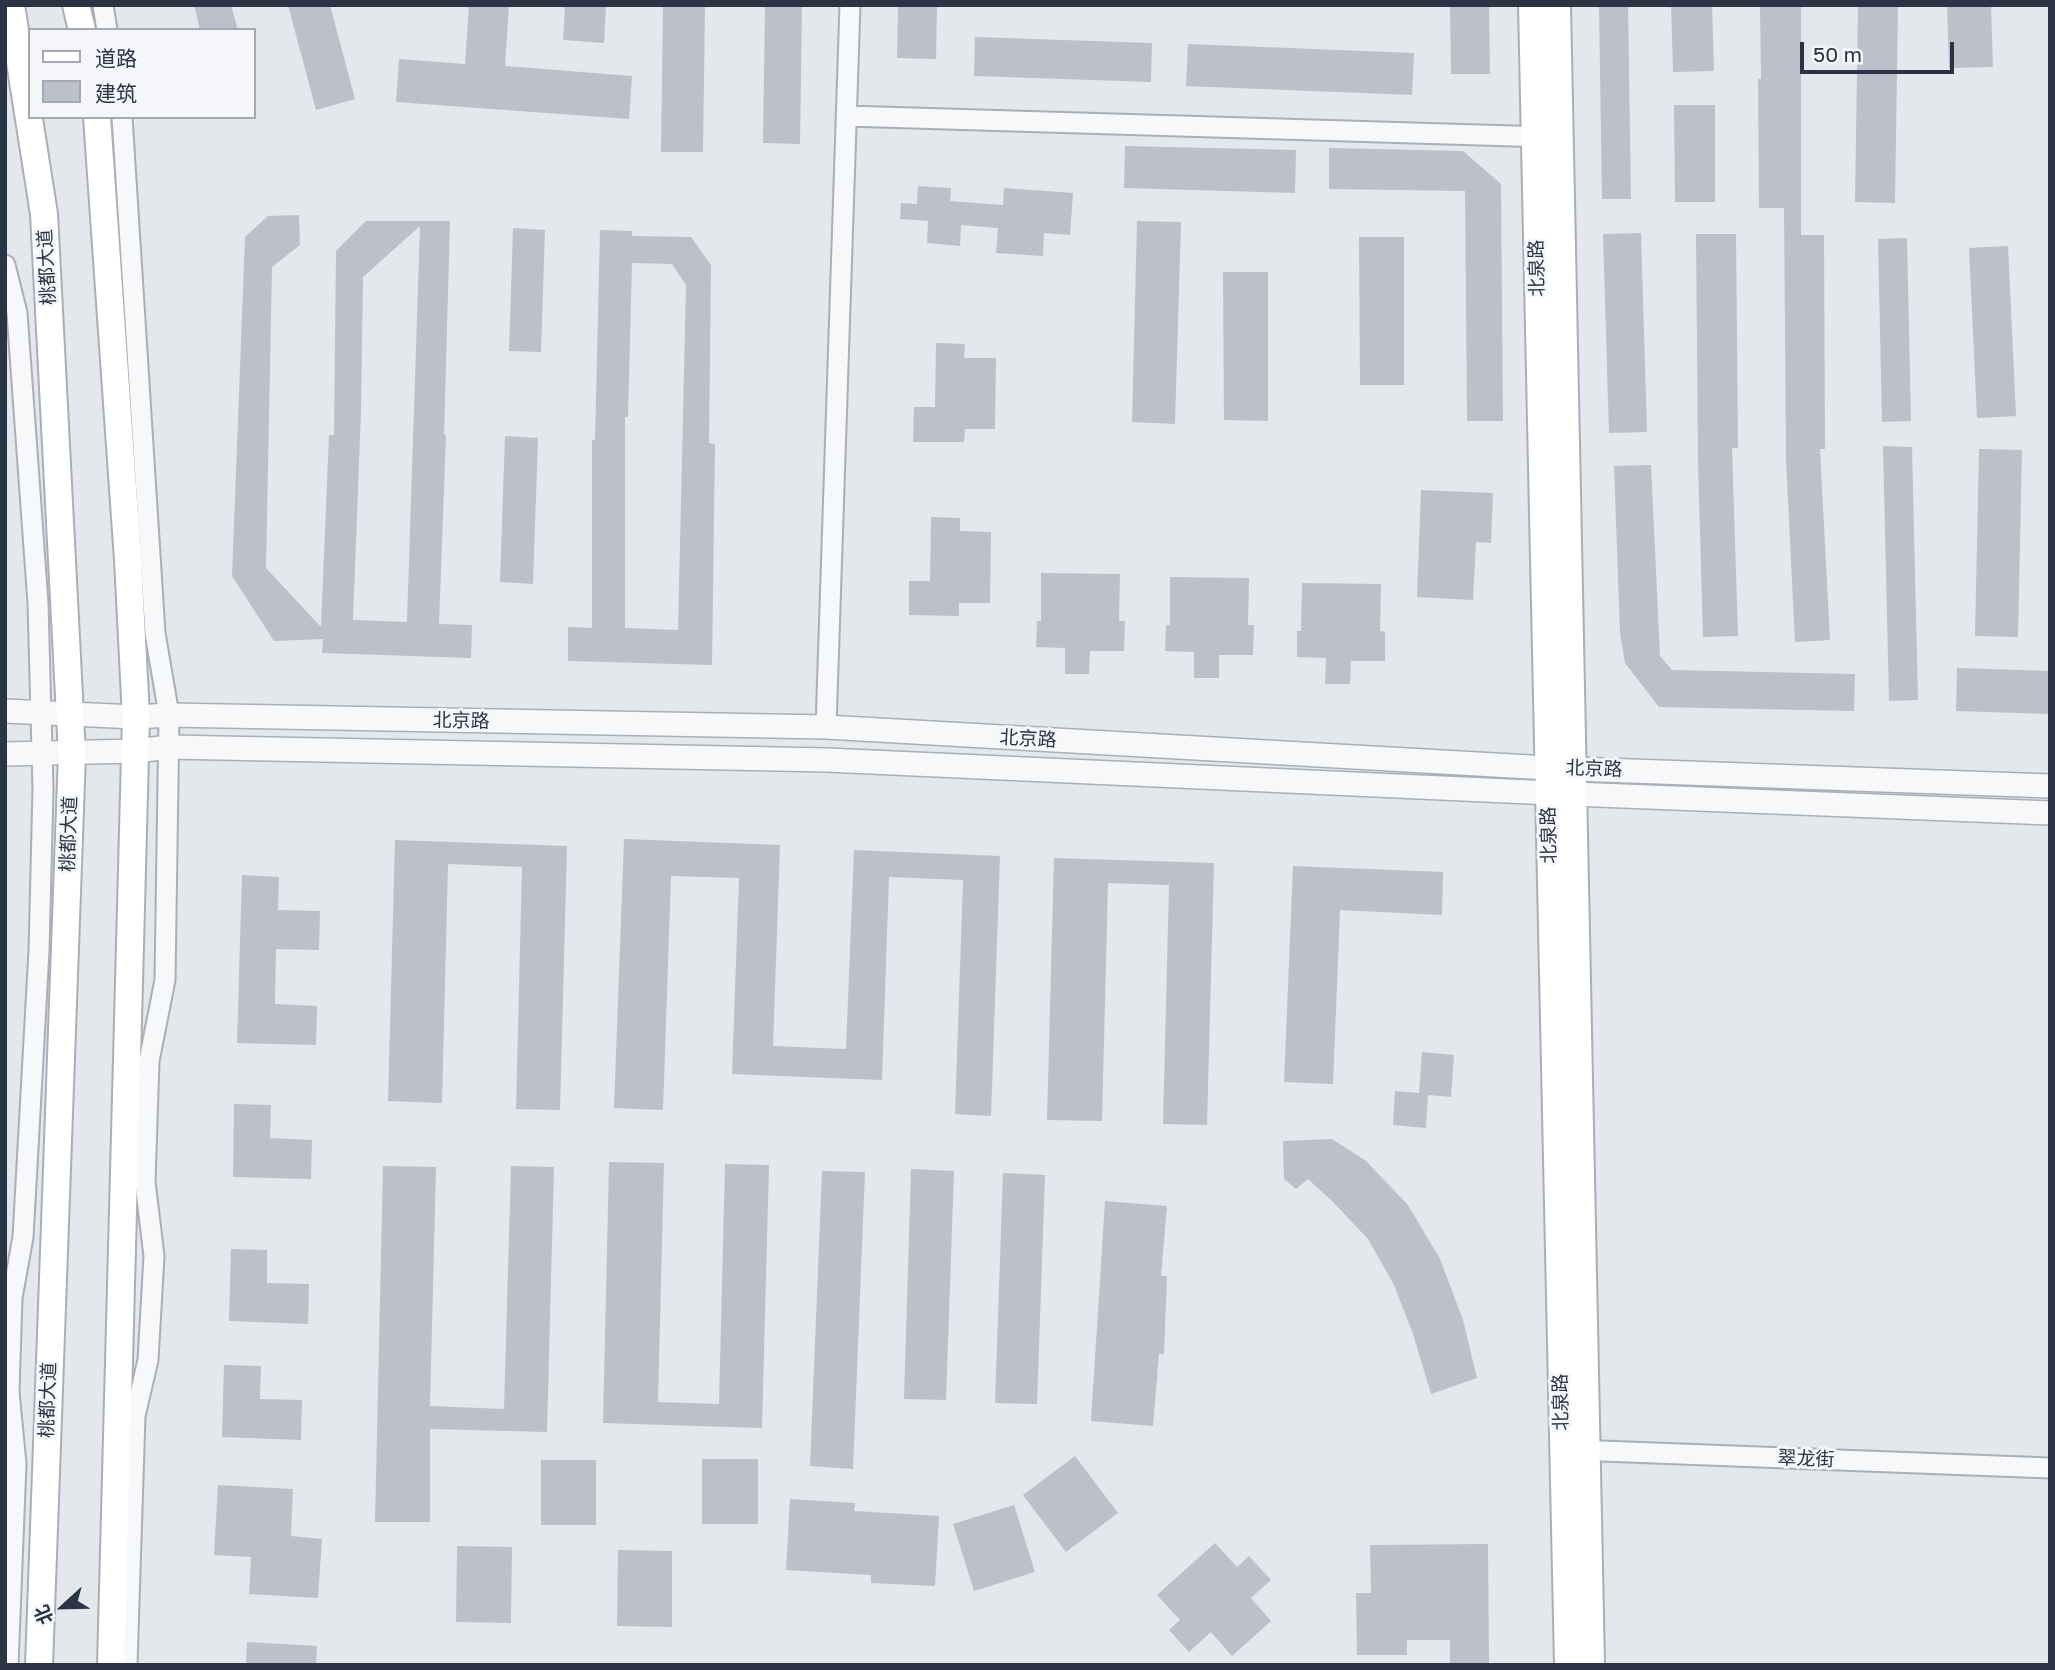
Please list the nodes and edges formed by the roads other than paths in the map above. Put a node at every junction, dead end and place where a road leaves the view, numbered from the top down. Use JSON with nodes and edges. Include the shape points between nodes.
{"nodes":[{"id":1,"x":10,"y":5,"type":"edge"},
{"id":2,"x":76,"y":5,"type":"edge"},
{"id":3,"x":103,"y":5,"type":"edge"},
{"id":4,"x":850,"y":5,"type":"edge"},
{"id":5,"x":1532,"y":5,"type":"edge"},
{"id":6,"x":1557,"y":5,"type":"edge"},
{"id":7,"x":82,"y":28,"type":"edge"},
{"id":8,"x":107,"y":28,"type":"edge"},
{"id":9,"x":28,"y":116,"type":"edge"},
{"id":10,"x":846,"y":116,"type":"junction"},
{"id":11,"x":28,"y":119,"type":"edge"},
{"id":12,"x":97,"y":119,"type":"edge"},
{"id":13,"x":122,"y":119,"type":"edge"},
{"id":14,"x":1547,"y":137,"type":"junction"},
{"id":15,"x":5,"y":265,"type":"edge"},
{"id":16,"x":5,"y":711,"type":"edge"},
{"id":17,"x":41,"y":712,"type":"junction"},
{"id":18,"x":71,"y":713,"type":"junction"},
{"id":19,"x":169,"y":715,"type":"junction"},
{"id":20,"x":136,"y":717,"type":"junction"},
{"id":21,"x":826,"y":727,"type":"junction"},
{"id":22,"x":169,"y":747,"type":"junction"},
{"id":23,"x":136,"y":751,"type":"junction"},
{"id":24,"x":5,"y":754,"type":"edge"},
{"id":25,"x":72,"y":754,"type":"junction"},
{"id":26,"x":42,"y":755,"type":"junction"},
{"id":27,"x":1560,"y":781,"type":"junction"},
{"id":28,"x":2050,"y":786,"type":"edge"},
{"id":29,"x":2050,"y":813,"type":"edge"},
{"id":30,"x":1574,"y":1450,"type":"junction"},
{"id":31,"x":2050,"y":1468,"type":"edge"},
{"id":32,"x":120,"y":1626,"type":"junction"},
{"id":33,"x":8,"y":1665,"type":"edge"},
{"id":34,"x":38,"y":1665,"type":"edge"},
{"id":35,"x":111,"y":1665,"type":"edge"},
{"id":36,"x":127,"y":1665,"type":"edge"},
{"id":37,"x":1568,"y":1665,"type":"edge"},
{"id":38,"x":1591,"y":1665,"type":"edge"}],
"edges":[{"from":1,"to":9,"type":"main road","name":"桃都大道"},
{"from":2,"to":7,"type":"main road"},
{"from":3,"to":8,"type":"street"},
{"from":4,"to":10,"type":"street"},
{"from":5,"to":14,"type":"main road","name":"北泉路"},
{"from":6,"to":14,"type":"main road","name":"北泉路"},
{"from":10,"to":14,"type":"street"},
{"from":10,"to":21,"type":"street"},
{"from":11,"to":18,"type":"main road","name":"桃都大道","via":[[44,215]]},
{"from":12,"to":20,"type":"main road"},
{"from":13,"to":19,"type":"street","via":[[155,633]]},
{"from":14,"to":27,"type":"main road","name":"北泉路"},
{"from":15,"to":17,"type":"street","via":[[17,313],[38,603]]},
{"from":16,"to":17,"type":"street","name":"北京路"},
{"from":17,"to":18,"type":"street","name":"北京路"},
{"from":17,"to":26,"type":"street"},
{"from":18,"to":20,"type":"street","name":"北京路"},
{"from":18,"to":25,"type":"main road","name":"桃都大道"},
{"from":19,"to":20,"type":"street","name":"北京路"},
{"from":19,"to":21,"type":"street","name":"北京路"},
{"from":19,"to":22,"type":"street"},
{"from":20,"to":23,"type":"main road"},
{"from":21,"to":27,"type":"street","name":"北京路"},
{"from":22,"to":23,"type":"street","name":"北京路"},
{"from":22,"to":27,"type":"street","name":"北京路"},
{"from":22,"to":32,"type":"street","via":[[165,981],[149,1061],[145,1182],[154,1256],[148,1360],[135,1416]]},
{"from":23,"to":25,"type":"street","name":"北京路"},
{"from":23,"to":32,"type":"main road"},
{"from":24,"to":26,"type":"street","name":"北京路"},
{"from":25,"to":26,"type":"street","name":"北京路"},
{"from":25,"to":34,"type":"main road","name":"桃都大道"},
{"from":26,"to":33,"type":"street","via":[[37,992],[23,1237],[12,1298],[9,1392],[16,1464]]},
{"from":27,"to":28,"type":"street","name":"北京路"},
{"from":27,"to":29,"type":"street","name":"北京路"},
{"from":27,"to":30,"type":"main road","name":"北泉路"},
{"from":30,"to":31,"type":"street","name":"翠龙街"},
{"from":30,"to":37,"type":"main road","name":"北泉路"},
{"from":30,"to":38,"type":"main road","name":"北泉路"},
{"from":32,"to":35,"type":"main road"},
{"from":32,"to":36,"type":"street"}]}
